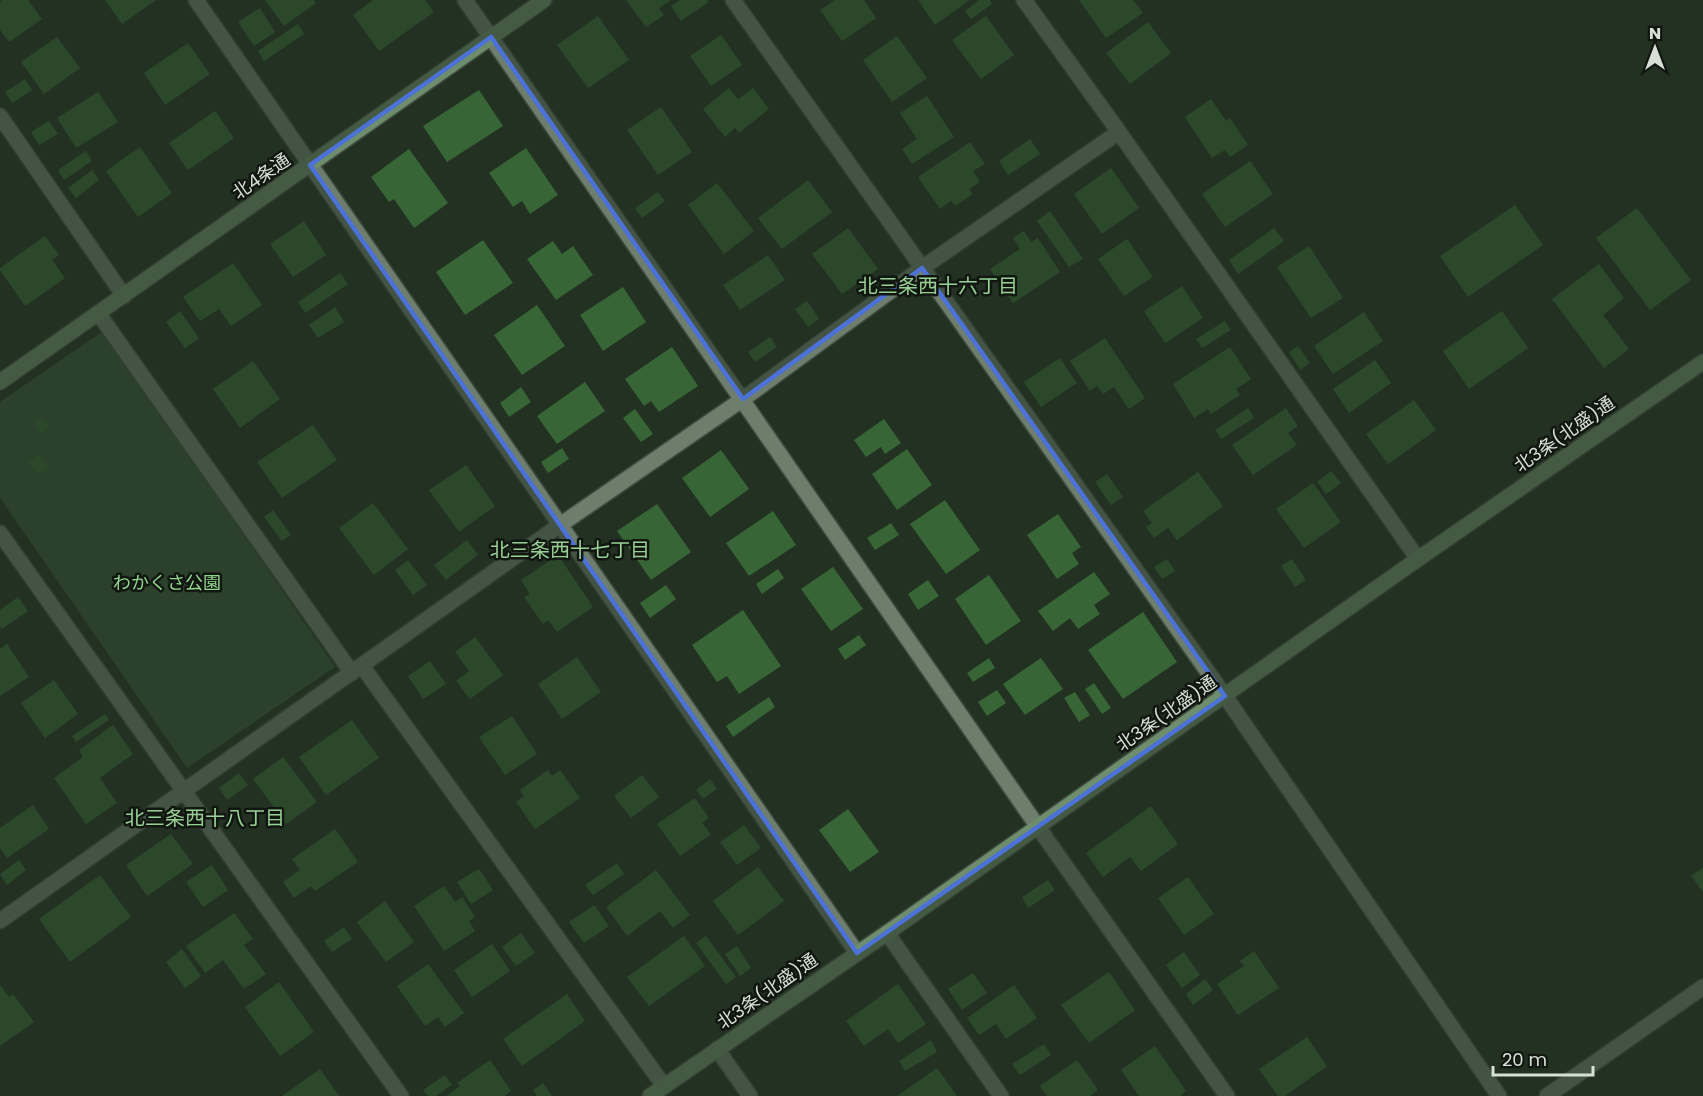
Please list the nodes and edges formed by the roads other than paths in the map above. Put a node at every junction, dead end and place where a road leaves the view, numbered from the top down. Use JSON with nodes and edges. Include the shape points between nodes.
{"nodes":[{"id":1,"x":196,"y":0,"type":"edge"},
{"id":2,"x":465,"y":0,"type":"edge"},
{"id":3,"x":544,"y":0,"type":"edge"},
{"id":4,"x":733,"y":0,"type":"edge"},
{"id":5,"x":1024,"y":0,"type":"edge"},
{"id":6,"x":491,"y":37,"type":"junction"},
{"id":7,"x":0,"y":116,"type":"edge"},
{"id":8,"x":1119,"y":132,"type":"junction"},
{"id":9,"x":310,"y":165,"type":"junction"},
{"id":10,"x":922,"y":268,"type":"junction"},
{"id":11,"x":124,"y":296,"type":"junction"},
{"id":12,"x":98,"y":313,"type":"junction"},
{"id":13,"x":1703,"y":362,"type":"edge"},
{"id":14,"x":0,"y":382,"type":"edge"},
{"id":15,"x":743,"y":399,"type":"junction"},
{"id":16,"x":560,"y":525,"type":"junction"},
{"id":17,"x":0,"y":533,"type":"edge"},
{"id":18,"x":1418,"y":559,"type":"junction"},
{"id":19,"x":357,"y":670,"type":"junction"},
{"id":20,"x":1224,"y":696,"type":"junction"},
{"id":21,"x":184,"y":791,"type":"junction"},
{"id":22,"x":1038,"y":827,"type":"junction"},
{"id":23,"x":0,"y":921,"type":"edge"},
{"id":24,"x":887,"y":933,"type":"junction"},
{"id":25,"x":857,"y":953,"type":"junction"},
{"id":26,"x":1703,"y":987,"type":"edge"},
{"id":27,"x":717,"y":1049,"type":"junction"},
{"id":28,"x":663,"y":1086,"type":"junction"},
{"id":29,"x":401,"y":1096,"type":"edge"},
{"id":30,"x":650,"y":1096,"type":"edge"},
{"id":31,"x":750,"y":1096,"type":"edge"},
{"id":32,"x":1001,"y":1096,"type":"edge"},
{"id":33,"x":1227,"y":1096,"type":"edge"},
{"id":34,"x":1499,"y":1096,"type":"edge"},
{"id":35,"x":1546,"y":1096,"type":"edge"}],
"edges":[{"from":1,"to":9,"type":"street"},
{"from":2,"to":6,"type":"street"},
{"from":3,"to":6,"type":"street","name":"北4条通"},
{"from":4,"to":10,"type":"street"},
{"from":5,"to":8,"type":"street"},
{"from":6,"to":9,"type":"street","name":"北4条通"},
{"from":6,"to":15,"type":"street"},
{"from":7,"to":11,"type":"street"},
{"from":8,"to":10,"type":"street"},
{"from":8,"to":18,"type":"street"},
{"from":9,"to":11,"type":"street","name":"北4条通"},
{"from":9,"to":16,"type":"street"},
{"from":10,"to":15,"type":"street"},
{"from":10,"to":20,"type":"street"},
{"from":11,"to":12,"type":"street","name":"北4条通"},
{"from":12,"to":14,"type":"street","name":"北4条通"},
{"from":12,"to":19,"type":"street"},
{"from":13,"to":18,"type":"street","name":"北3条(北盛)通"},
{"from":15,"to":16,"type":"street"},
{"from":15,"to":22,"type":"street"},
{"from":16,"to":19,"type":"street"},
{"from":16,"to":25,"type":"street"},
{"from":17,"to":21,"type":"street"},
{"from":18,"to":20,"type":"street","name":"北3条(北盛)通"},
{"from":19,"to":21,"type":"street"},
{"from":19,"to":28,"type":"street"},
{"from":20,"to":22,"type":"street","name":"北3条(北盛)通"},
{"from":20,"to":34,"type":"street"},
{"from":21,"to":23,"type":"street"},
{"from":21,"to":29,"type":"street"},
{"from":22,"to":24,"type":"street","name":"北3条(北盛)通"},
{"from":22,"to":33,"type":"street"},
{"from":24,"to":25,"type":"street","name":"北3条(北盛)通"},
{"from":24,"to":32,"type":"street"},
{"from":25,"to":27,"type":"street","name":"北3条(北盛)通"},
{"from":26,"to":35,"type":"street"},
{"from":27,"to":28,"type":"street","name":"北3条(北盛)通"},
{"from":27,"to":31,"type":"street"},
{"from":28,"to":30,"type":"street","name":"北3条(北盛)通"}]}
